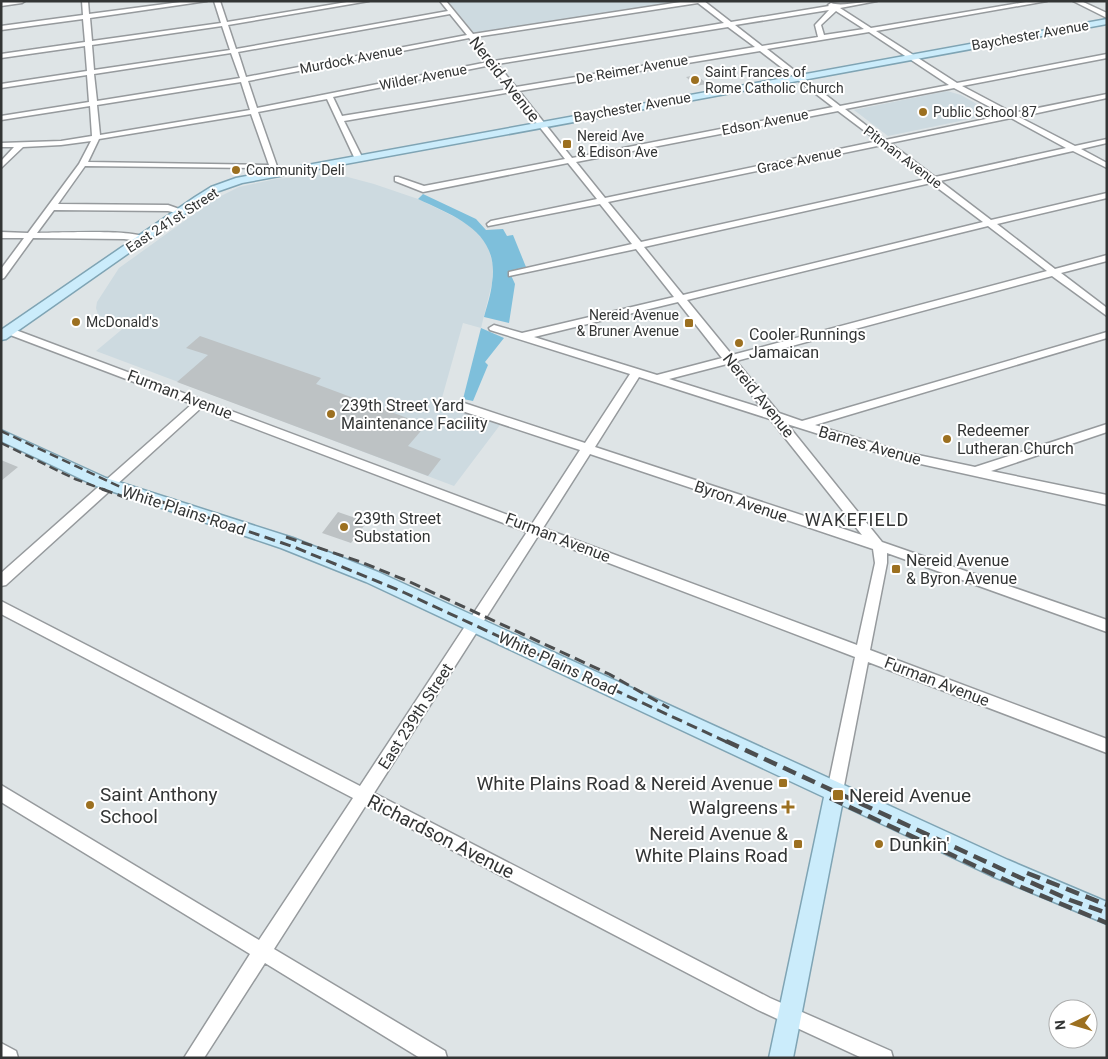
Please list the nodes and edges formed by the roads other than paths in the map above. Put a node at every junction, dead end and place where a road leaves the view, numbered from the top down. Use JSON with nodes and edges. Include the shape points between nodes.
{"nodes":[{"id":1,"x":22,"y":1,"type":"edge"},
{"id":2,"x":85,"y":1,"type":"edge"},
{"id":3,"x":204,"y":1,"type":"edge"},
{"id":4,"x":217,"y":1,"type":"edge"},
{"id":5,"x":366,"y":1,"type":"edge"},
{"id":6,"x":443,"y":1,"type":"edge"},
{"id":7,"x":700,"y":1,"type":"edge"},
{"id":8,"x":825,"y":1,"type":"edge"},
{"id":9,"x":874,"y":1,"type":"edge"},
{"id":10,"x":1044,"y":1,"type":"edge"},
{"id":11,"x":1076,"y":1,"type":"edge"},
{"id":12,"x":1,"y":4,"type":"edge"},
{"id":13,"x":835,"y":8,"type":"junction"},
{"id":14,"x":452,"y":12,"type":"junction"},
{"id":15,"x":1107,"y":16,"type":"edge"},
{"id":16,"x":86,"y":17,"type":"junction"},
{"id":17,"x":1107,"y":21,"type":"edge"},
{"id":18,"x":224,"y":24,"type":"junction"},
{"id":19,"x":730,"y":25,"type":"junction"},
{"id":20,"x":1,"y":28,"type":"edge"},
{"id":21,"x":871,"y":31,"type":"junction"},
{"id":22,"x":471,"y":36,"type":"junction"},
{"id":23,"x":829,"y":38,"type":"junction"},
{"id":24,"x":88,"y":44,"type":"junction"},
{"id":25,"x":759,"y":48,"type":"junction"},
{"id":26,"x":234,"y":51,"type":"junction"},
{"id":27,"x":1,"y":56,"type":"edge"},
{"id":28,"x":1107,"y":56,"type":"edge"},
{"id":29,"x":910,"y":57,"type":"junction"},
{"id":30,"x":492,"y":64,"type":"junction"},
{"id":31,"x":90,"y":72,"type":"junction"},
{"id":32,"x":797,"y":77,"type":"junction"},
{"id":33,"x":243,"y":80,"type":"junction"},
{"id":34,"x":956,"y":85,"type":"junction"},
{"id":35,"x":1,"y":86,"type":"edge"},
{"id":36,"x":513,"y":89,"type":"junction"},
{"id":37,"x":329,"y":96,"type":"junction"},
{"id":38,"x":1107,"y":96,"type":"edge"},
{"id":39,"x":93,"y":104,"type":"junction"},
{"id":40,"x":838,"y":108,"type":"junction"},
{"id":41,"x":254,"y":112,"type":"junction"},
{"id":42,"x":1011,"y":116,"type":"junction"},
{"id":43,"x":1,"y":118,"type":"edge"},
{"id":44,"x":340,"y":119,"type":"junction"},
{"id":45,"x":540,"y":124,"type":"junction"},
{"id":46,"x":96,"y":138,"type":"junction"},
{"id":47,"x":1107,"y":141,"type":"edge"},
{"id":48,"x":883,"y":142,"type":"junction"},
{"id":49,"x":1,"y":145,"type":"edge"},
{"id":50,"x":20,"y":145,"type":"junction"},
{"id":51,"x":1074,"y":148,"type":"junction"},
{"id":52,"x":358,"y":157,"type":"junction"},
{"id":53,"x":570,"y":160,"type":"junction"},
{"id":54,"x":83,"y":164,"type":"junction"},
{"id":55,"x":1,"y":166,"type":"edge"},
{"id":56,"x":1107,"y":166,"type":"edge"},
{"id":57,"x":275,"y":172,"type":"junction"},
{"id":58,"x":398,"y":179,"type":"dead end"},
{"id":59,"x":933,"y":180,"type":"junction"},
{"id":60,"x":1107,"y":195,"type":"edge"},
{"id":61,"x":603,"y":201,"type":"junction"},
{"id":62,"x":51,"y":207,"type":"junction"},
{"id":63,"x":181,"y":211,"type":"junction"},
{"id":64,"x":989,"y":223,"type":"junction"},
{"id":65,"x":491,"y":224,"type":"dead end"},
{"id":66,"x":1,"y":235,"type":"edge"},
{"id":67,"x":30,"y":235,"type":"junction"},
{"id":68,"x":142,"y":238,"type":"junction"},
{"id":69,"x":639,"y":246,"type":"junction"},
{"id":70,"x":1107,"y":258,"type":"edge"},
{"id":71,"x":1054,"y":272,"type":"junction"},
{"id":72,"x":512,"y":274,"type":"dead end"},
{"id":73,"x":1,"y":276,"type":"edge"},
{"id":74,"x":681,"y":298,"type":"junction"},
{"id":75,"x":1107,"y":313,"type":"edge"},
{"id":76,"x":494,"y":328,"type":"dead end"},
{"id":77,"x":5,"y":333,"type":"edge"},
{"id":78,"x":1107,"y":335,"type":"edge"},
{"id":79,"x":520,"y":337,"type":"junction"},
{"id":80,"x":729,"y":358,"type":"junction"},
{"id":81,"x":636,"y":374,"type":"junction"},
{"id":82,"x":657,"y":379,"type":"junction"},
{"id":83,"x":201,"y":402,"type":"junction"},
{"id":84,"x":460,"y":406,"type":"dead end"},
{"id":85,"x":775,"y":415,"type":"junction"},
{"id":86,"x":802,"y":425,"type":"junction"},
{"id":87,"x":1107,"y":428,"type":"edge"},
{"id":88,"x":1,"y":435,"type":"edge"},
{"id":89,"x":588,"y":448,"type":"junction"},
{"id":90,"x":973,"y":472,"type":"junction"},
{"id":91,"x":109,"y":486,"type":"junction"},
{"id":92,"x":1107,"y":500,"type":"edge"},
{"id":93,"x":536,"y":529,"type":"junction"},
{"id":94,"x":878,"y":546,"type":"junction"},
{"id":95,"x":1,"y":582,"type":"edge"},
{"id":96,"x":1,"y":607,"type":"edge"},
{"id":97,"x":474,"y":624,"type":"junction"},
{"id":98,"x":1107,"y":626,"type":"edge"},
{"id":99,"x":862,"y":653,"type":"junction"},
{"id":100,"x":1107,"y":746,"type":"edge"},
{"id":101,"x":835,"y":791,"type":"junction"},
{"id":102,"x":1,"y":793,"type":"edge"},
{"id":103,"x":364,"y":796,"type":"junction"},
{"id":104,"x":1107,"y":913,"type":"edge"},
{"id":105,"x":261,"y":952,"type":"junction"},
{"id":106,"x":789,"y":1016,"type":"junction"},
{"id":107,"x":1,"y":1052,"type":"edge"},
{"id":108,"x":9,"y":1058,"type":"edge"},
{"id":109,"x":194,"y":1058,"type":"edge"},
{"id":110,"x":438,"y":1058,"type":"edge"},
{"id":111,"x":781,"y":1058,"type":"edge"},
{"id":112,"x":884,"y":1058,"type":"edge"}],
"edges":[{"from":1,"to":12,"type":"street"},
{"from":2,"to":16,"type":"street"},
{"from":3,"to":16,"type":"street"},
{"from":4,"to":18,"type":"street"},
{"from":5,"to":18,"type":"street"},
{"from":6,"to":14,"type":"street","name":"Nereid Avenue"},
{"from":7,"to":19,"type":"street","name":"Pitman Avenue"},
{"from":7,"to":22,"type":"street","name":"Murdock Avenue"},
{"from":8,"to":13,"type":"street"},
{"from":9,"to":13,"type":"street","name":"Wilder Avenue"},
{"from":10,"to":21,"type":"street","name":"De Reimer Avenue"},
{"from":11,"to":15,"type":"street"},
{"from":13,"to":19,"type":"street","name":"Wilder Avenue"},
{"from":13,"to":21,"type":"street"},
{"from":13,"to":23,"type":"street","via":[[818,26],[821,36]]},
{"from":14,"to":22,"type":"street","name":"Nereid Avenue"},
{"from":14,"to":26,"type":"street"},
{"from":16,"to":20,"type":"street"},
{"from":16,"to":24,"type":"street"},
{"from":17,"to":29,"type":"main road","name":"Baychester Avenue"},
{"from":18,"to":24,"type":"street"},
{"from":18,"to":26,"type":"street"},
{"from":19,"to":25,"type":"street","name":"Pitman Avenue"},
{"from":19,"to":30,"type":"street","name":"Wilder Avenue"},
{"from":21,"to":23,"type":"street","name":"De Reimer Avenue"},
{"from":21,"to":29,"type":"street"},
{"from":22,"to":30,"type":"street","name":"Nereid Avenue"},
{"from":22,"to":33,"type":"street","name":"Murdock Avenue"},
{"from":23,"to":25,"type":"street","name":"De Reimer Avenue"},
{"from":24,"to":27,"type":"street"},
{"from":24,"to":31,"type":"street"},
{"from":25,"to":32,"type":"street","name":"Pitman Avenue"},
{"from":25,"to":36,"type":"street","name":"De Reimer Avenue"},
{"from":26,"to":31,"type":"street"},
{"from":26,"to":33,"type":"street"},
{"from":28,"to":34,"type":"street","name":"Edson Avenue"},
{"from":29,"to":32,"type":"main road","name":"Baychester Avenue"},
{"from":29,"to":34,"type":"street"},
{"from":30,"to":36,"type":"street","name":"Nereid Avenue"},
{"from":30,"to":37,"type":"street","name":"Wilder Avenue"},
{"from":31,"to":35,"type":"street"},
{"from":31,"to":39,"type":"street"},
{"from":32,"to":40,"type":"street","name":"Pitman Avenue"},
{"from":32,"to":45,"type":"main road","name":"Baychester Avenue"},
{"from":33,"to":39,"type":"street","name":"Murdock Avenue"},
{"from":33,"to":41,"type":"street"},
{"from":34,"to":40,"type":"street","name":"Edson Avenue"},
{"from":34,"to":42,"type":"street"},
{"from":36,"to":44,"type":"street","name":"De Reimer Avenue"},
{"from":36,"to":45,"type":"street","name":"Nereid Avenue"},
{"from":37,"to":41,"type":"street","name":"Wilder Avenue"},
{"from":37,"to":44,"type":"street"},
{"from":38,"to":42,"type":"street","name":"Grace Avenue"},
{"from":39,"to":43,"type":"street","name":"Murdock Avenue"},
{"from":39,"to":46,"type":"street"},
{"from":40,"to":48,"type":"street","name":"Pitman Avenue"},
{"from":40,"to":53,"type":"street","name":"Edson Avenue"},
{"from":41,"to":46,"type":"street","name":"Wilder Avenue"},
{"from":41,"to":57,"type":"street"},
{"from":42,"to":48,"type":"street","name":"Grace Avenue"},
{"from":42,"to":51,"type":"street"},
{"from":44,"to":52,"type":"street"},
{"from":45,"to":52,"type":"main road","name":"Baychester Avenue"},
{"from":45,"to":53,"type":"street","name":"Nereid Avenue"},
{"from":46,"to":50,"type":"street","name":"Wilder Avenue"},
{"from":46,"to":54,"type":"street"},
{"from":47,"to":51,"type":"street"},
{"from":48,"to":59,"type":"street","name":"Pitman Avenue"},
{"from":48,"to":61,"type":"street","name":"Grace Avenue"},
{"from":49,"to":50,"type":"street","name":"Wilder Avenue"},
{"from":50,"to":55,"type":"street"},
{"from":51,"to":56,"type":"street"},
{"from":51,"to":59,"type":"street"},
{"from":52,"to":57,"type":"main road","name":"Baychester Avenue"},
{"from":53,"to":58,"type":"street","name":"Edson Avenue","via":[[424,189]]},
{"from":53,"to":61,"type":"street","name":"Nereid Avenue"},
{"from":54,"to":57,"type":"street","via":[[255,166]]},
{"from":54,"to":62,"type":"street"},
{"from":57,"to":63,"type":"main road","name":"East 241st Street","via":[[221,187]]},
{"from":59,"to":64,"type":"street","name":"Pitman Avenue"},
{"from":59,"to":69,"type":"street"},
{"from":60,"to":64,"type":"street"},
{"from":61,"to":65,"type":"street","name":"Grace Avenue"},
{"from":61,"to":69,"type":"street","name":"Nereid Avenue"},
{"from":62,"to":63,"type":"street","via":[[168,208]]},
{"from":62,"to":67,"type":"street"},
{"from":63,"to":68,"type":"main road","name":"East 241st Street"},
{"from":64,"to":71,"type":"street","name":"Pitman Avenue"},
{"from":64,"to":74,"type":"street"},
{"from":66,"to":67,"type":"street"},
{"from":67,"to":68,"type":"street"},
{"from":67,"to":73,"type":"street"},
{"from":68,"to":77,"type":"main road","name":"East 241st Street"},
{"from":69,"to":72,"type":"street"},
{"from":69,"to":74,"type":"street","name":"Nereid Avenue"},
{"from":70,"to":71,"type":"street"},
{"from":71,"to":75,"type":"street","name":"Pitman Avenue"},
{"from":71,"to":80,"type":"street"},
{"from":74,"to":79,"type":"street"},
{"from":74,"to":80,"type":"street","name":"Nereid Avenue"},
{"from":76,"to":79,"type":"street","name":"Barnes Avenue"},
{"from":77,"to":83,"type":"street","name":"Furman Avenue"},
{"from":78,"to":86,"type":"street"},
{"from":79,"to":81,"type":"street","name":"Barnes Avenue"},
{"from":80,"to":82,"type":"street"},
{"from":80,"to":85,"type":"street","name":"Nereid Avenue"},
{"from":81,"to":82,"type":"street","name":"Barnes Avenue"},
{"from":81,"to":89,"type":"street","name":"East 239th Street"},
{"from":82,"to":85,"type":"street","name":"Barnes Avenue"},
{"from":83,"to":91,"type":"street"},
{"from":83,"to":93,"type":"street","name":"Furman Avenue"},
{"from":84,"to":89,"type":"street","name":"Byron Avenue"},
{"from":85,"to":86,"type":"street","name":"Barnes Avenue"},
{"from":85,"to":94,"type":"street","name":"Nereid Avenue"},
{"from":86,"to":90,"type":"street","name":"Barnes Avenue","via":[[898,455]]},
{"from":87,"to":90,"type":"street"},
{"from":88,"to":91,"type":"main road","name":"White Plains Road"},
{"from":89,"to":93,"type":"street","name":"East 239th Street"},
{"from":89,"to":94,"type":"street","name":"Byron Avenue"},
{"from":90,"to":92,"type":"street","name":"Barnes Avenue"},
{"from":91,"to":95,"type":"street"},
{"from":91,"to":97,"type":"main road","name":"White Plains Road","via":[[305,550]]},
{"from":93,"to":97,"type":"street","name":"East 239th Street"},
{"from":93,"to":99,"type":"street","name":"Furman Avenue"},
{"from":94,"to":98,"type":"street","name":"Byron Avenue"},
{"from":94,"to":99,"type":"street","via":[[880,563]]},
{"from":96,"to":103,"type":"street","name":"Richardson Avenue"},
{"from":97,"to":101,"type":"main road","name":"White Plains Road"},
{"from":97,"to":103,"type":"street","name":"East 239th Street"},
{"from":99,"to":100,"type":"street","name":"Furman Avenue"},
{"from":99,"to":101,"type":"street"},
{"from":101,"to":104,"type":"main road","name":"White Plains Road"},
{"from":101,"to":106,"type":"main road"},
{"from":102,"to":105,"type":"street"},
{"from":103,"to":105,"type":"street","name":"East 239th Street"},
{"from":103,"to":106,"type":"street","name":"Richardson Avenue"},
{"from":105,"to":109,"type":"street","name":"East 239th Street"},
{"from":105,"to":110,"type":"street"},
{"from":106,"to":111,"type":"main road"},
{"from":106,"to":112,"type":"street","name":"Richardson Avenue"},
{"from":107,"to":108,"type":"street"}]}
